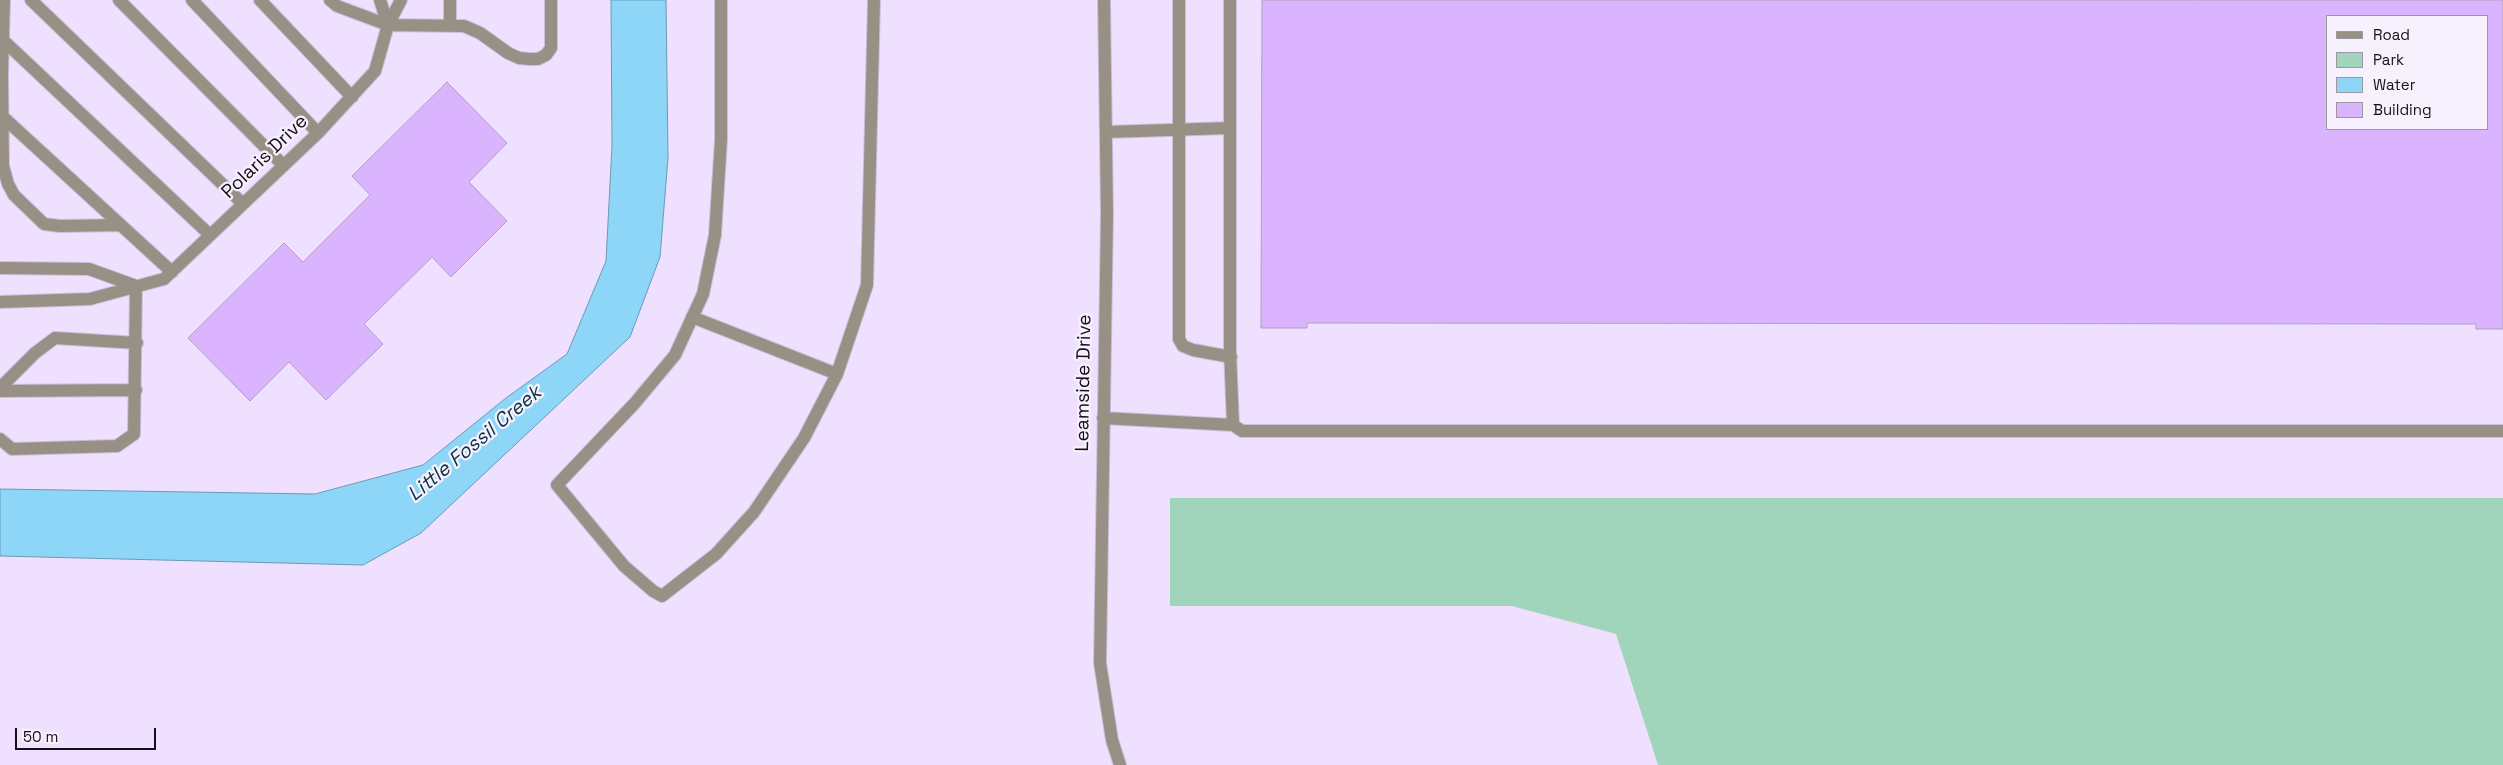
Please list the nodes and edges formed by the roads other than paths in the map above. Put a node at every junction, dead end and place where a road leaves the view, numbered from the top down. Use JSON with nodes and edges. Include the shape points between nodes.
{"nodes":[{"id":1,"x":4,"y":0,"type":"edge"},
{"id":2,"x":31,"y":0,"type":"edge"},
{"id":3,"x":119,"y":0,"type":"edge"},
{"id":4,"x":192,"y":0,"type":"edge"},
{"id":5,"x":260,"y":0,"type":"edge"},
{"id":6,"x":330,"y":0,"type":"edge"},
{"id":7,"x":380,"y":0,"type":"edge"},
{"id":8,"x":401,"y":0,"type":"edge"},
{"id":9,"x":450,"y":0,"type":"edge"},
{"id":10,"x":551,"y":0,"type":"edge"},
{"id":11,"x":721,"y":0,"type":"edge"},
{"id":12,"x":874,"y":0,"type":"edge"},
{"id":13,"x":1104,"y":0,"type":"edge"},
{"id":14,"x":1179,"y":0,"type":"edge"},
{"id":15,"x":1230,"y":0,"type":"edge"},
{"id":16,"x":388,"y":25,"type":"junction"},
{"id":17,"x":450,"y":26,"type":"junction"},
{"id":18,"x":3,"y":40,"type":"junction"},
{"id":19,"x":352,"y":97,"type":"junction"},
{"id":20,"x":3,"y":116,"type":"junction"},
{"id":21,"x":1230,"y":128,"type":"junction"},
{"id":22,"x":1178,"y":130,"type":"junction"},
{"id":23,"x":1106,"y":132,"type":"junction"},
{"id":24,"x":318,"y":133,"type":"junction"},
{"id":25,"x":283,"y":165,"type":"junction"},
{"id":26,"x":243,"y":204,"type":"junction"},
{"id":27,"x":120,"y":225,"type":"junction"},
{"id":28,"x":210,"y":235,"type":"junction"},
{"id":29,"x":0,"y":268,"type":"edge"},
{"id":30,"x":172,"y":272,"type":"junction"},
{"id":31,"x":136,"y":286,"type":"junction"},
{"id":32,"x":0,"y":302,"type":"edge"},
{"id":33,"x":692,"y":317,"type":"junction"},
{"id":34,"x":137,"y":343,"type":"junction"},
{"id":35,"x":1231,"y":357,"type":"junction"},
{"id":36,"x":837,"y":374,"type":"junction"},
{"id":37,"x":0,"y":390,"type":"edge"},
{"id":38,"x":136,"y":390,"type":"junction"},
{"id":39,"x":1103,"y":418,"type":"junction"},
{"id":40,"x":1234,"y":425,"type":"junction"},
{"id":41,"x":2503,"y":431,"type":"edge"},
{"id":42,"x":0,"y":439,"type":"edge"},
{"id":43,"x":1120,"y":765,"type":"edge"}],
"edges":[{"from":1,"to":18,"type":"street"},
{"from":2,"to":26,"type":"street"},
{"from":3,"to":25,"type":"street"},
{"from":4,"to":24,"type":"street"},
{"from":5,"to":19,"type":"street"},
{"from":6,"to":16,"type":"street"},
{"from":7,"to":16,"type":"street"},
{"from":8,"to":16,"type":"street","name":"Polaris Drive"},
{"from":9,"to":17,"type":"street"},
{"from":10,"to":17,"type":"street","via":[[551,48],[538,59],[519,58],[480,33],[464,26]]},
{"from":11,"to":33,"type":"street","via":[[722,129],[715,235],[703,294]]},
{"from":12,"to":36,"type":"street","via":[[867,285]]},
{"from":13,"to":23,"type":"street","name":"Leamside Drive"},
{"from":14,"to":22,"type":"street"},
{"from":15,"to":21,"type":"street"},
{"from":16,"to":17,"type":"street"},
{"from":16,"to":19,"type":"street","name":"Polaris Drive","via":[[375,71]]},
{"from":18,"to":20,"type":"street"},
{"from":18,"to":28,"type":"street"},
{"from":19,"to":24,"type":"street","name":"Polaris Drive"},
{"from":20,"to":27,"type":"street"},
{"from":20,"to":27,"type":"street","via":[[3,166],[8,184],[14,195],[44,224]]},
{"from":21,"to":22,"type":"street"},
{"from":21,"to":35,"type":"street"},
{"from":22,"to":23,"type":"street"},
{"from":22,"to":35,"type":"street","via":[[1179,339],[1183,346],[1193,350]]},
{"from":23,"to":39,"type":"street","name":"Leamside Drive"},
{"from":24,"to":25,"type":"street","name":"Polaris Drive"},
{"from":25,"to":26,"type":"street","name":"Polaris Drive"},
{"from":26,"to":28,"type":"street","name":"Polaris Drive"},
{"from":27,"to":30,"type":"street"},
{"from":28,"to":30,"type":"street","name":"Polaris Drive"},
{"from":29,"to":31,"type":"street","via":[[89,269]]},
{"from":30,"to":31,"type":"street","name":"Polaris Drive","via":[[164,279]]},
{"from":31,"to":32,"type":"street","name":"Polaris Drive","via":[[90,299]]},
{"from":31,"to":34,"type":"street"},
{"from":33,"to":36,"type":"street"},
{"from":33,"to":36,"type":"street","via":[[675,355],[558,485],[624,566],[662,596],[716,554],[754,512],[804,438]]},
{"from":34,"to":37,"type":"street","via":[[56,338],[36,353]]},
{"from":34,"to":38,"type":"street"},
{"from":35,"to":40,"type":"street"},
{"from":37,"to":38,"type":"street"},
{"from":38,"to":42,"type":"street","via":[[134,434],[117,446],[12,449]]},
{"from":39,"to":40,"type":"street"},
{"from":39,"to":43,"type":"street","name":"Leamside Drive","via":[[1100,663],[1112,740]]},
{"from":40,"to":41,"type":"street","via":[[1242,431]]}]}
